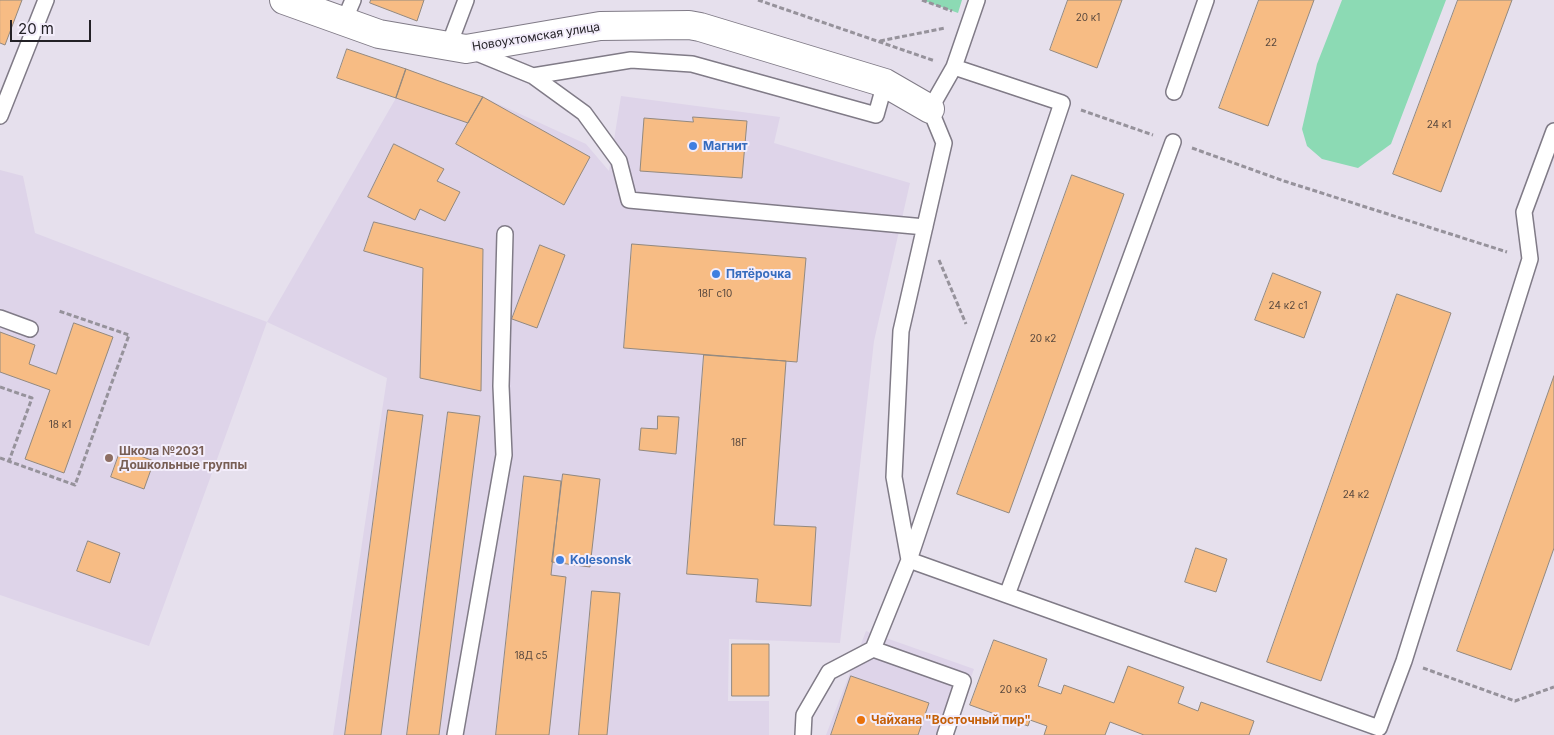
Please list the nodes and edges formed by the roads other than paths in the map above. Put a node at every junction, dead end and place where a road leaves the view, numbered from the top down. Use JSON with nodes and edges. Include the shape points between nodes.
{"nodes":[{"id":1,"x":46,"y":0,"type":"edge"},
{"id":2,"x":284,"y":0,"type":"edge"},
{"id":3,"x":466,"y":0,"type":"edge"},
{"id":4,"x":977,"y":0,"type":"edge"},
{"id":5,"x":1206,"y":0,"type":"edge"},
{"id":6,"x":349,"y":11,"type":"edge"},
{"id":7,"x":458,"y":47,"type":"junction"},
{"id":8,"x":954,"y":67,"type":"junction"},
{"id":9,"x":533,"y":76,"type":"junction"},
{"id":10,"x":885,"y":83,"type":"junction"},
{"id":11,"x":1174,"y":92,"type":"dead end"},
{"id":12,"x":930,"y":109,"type":"junction"},
{"id":13,"x":0,"y":116,"type":"edge"},
{"id":14,"x":1554,"y":131,"type":"edge"},
{"id":15,"x":1174,"y":142,"type":"road end"},
{"id":16,"x":925,"y":227,"type":"junction"},
{"id":17,"x":505,"y":234,"type":"dead end"},
{"id":18,"x":0,"y":318,"type":"edge"},
{"id":19,"x":30,"y":329,"type":"dead end"},
{"id":20,"x":909,"y":560,"type":"junction"},
{"id":21,"x":1007,"y":595,"type":"junction"},
{"id":22,"x":874,"y":649,"type":"junction"},
{"id":23,"x":455,"y":735,"type":"edge"},
{"id":24,"x":803,"y":735,"type":"edge"},
{"id":25,"x":945,"y":735,"type":"edge"}],
"edges":[{"from":1,"to":13,"type":"lane"},
{"from":2,"to":6,"type":"street","name":"Новоухтомская улица"},
{"from":3,"to":7,"type":"lane"},
{"from":4,"to":8,"type":"lane"},
{"from":5,"to":11,"type":"lane"},
{"from":6,"to":7,"type":"street","name":"Новоухтомская улица","via":[[379,34]]},
{"from":7,"to":9,"type":"lane"},
{"from":7,"to":10,"type":"street","name":"Новоухтомская улица","via":[[600,26],[689,25]]},
{"from":8,"to":12,"type":"lane"},
{"from":8,"to":20,"type":"lane","via":[[1062,103]]},
{"from":9,"to":10,"type":"lane","via":[[631,60],[692,64],[876,115]]},
{"from":9,"to":16,"type":"lane","via":[[584,113],[619,161],[629,200]]},
{"from":10,"to":12,"type":"street","name":"Новоухтомская улица"},
{"from":12,"to":16,"type":"lane","via":[[944,143]]},
{"from":14,"to":21,"type":"lane","via":[[1524,212],[1530,259],[1404,661],[1378,728]]},
{"from":15,"to":21,"type":"lane"},
{"from":16,"to":20,"type":"lane","via":[[901,331],[900,350],[894,477]]},
{"from":17,"to":23,"type":"lane","via":[[501,386],[504,455]]},
{"from":18,"to":19,"type":"lane"},
{"from":20,"to":21,"type":"lane"},
{"from":20,"to":22,"type":"lane"},
{"from":22,"to":24,"type":"lane","via":[[829,672],[804,715]]},
{"from":22,"to":25,"type":"lane","via":[[962,681]]}]}
